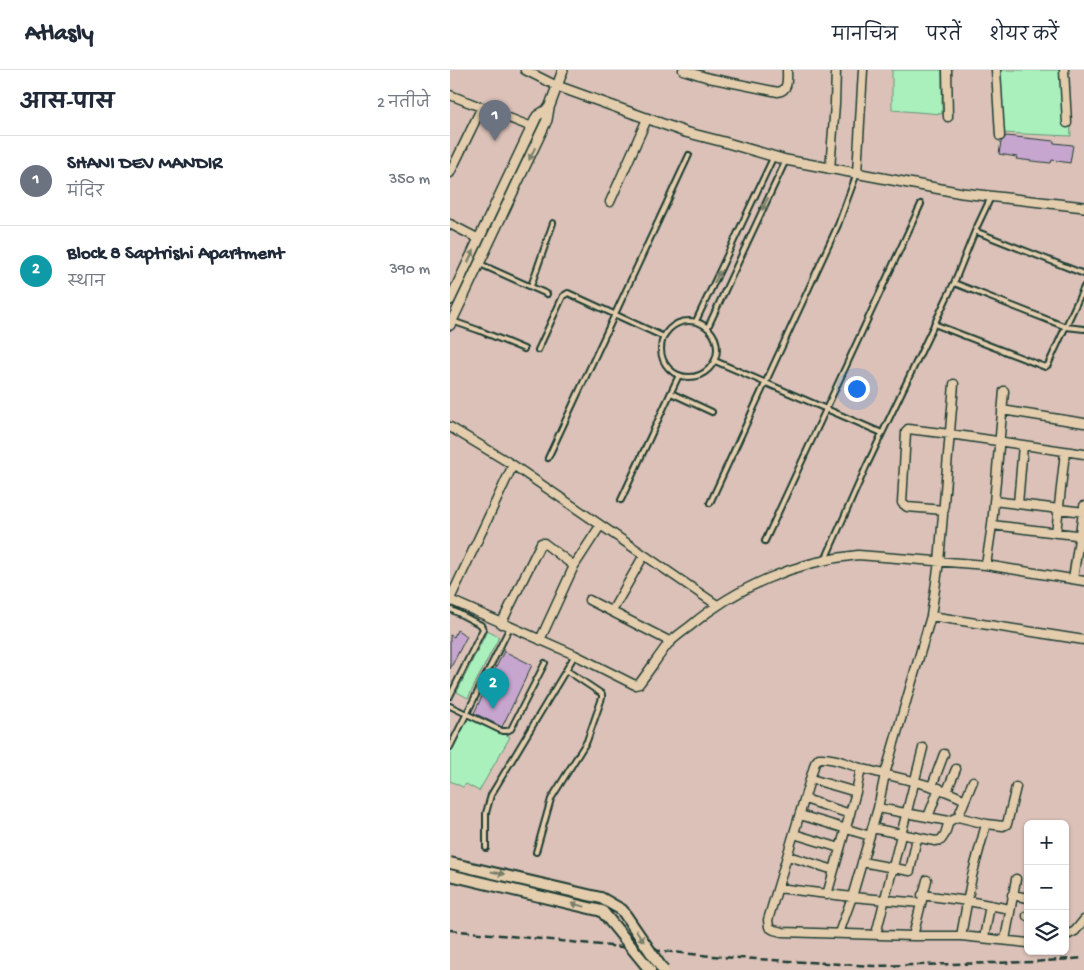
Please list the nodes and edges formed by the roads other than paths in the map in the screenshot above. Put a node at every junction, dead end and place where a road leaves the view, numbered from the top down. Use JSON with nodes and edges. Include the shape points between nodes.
{"nodes":[{"id":1,"x":525,"y":70,"type":"edge"},
{"id":2,"x":563,"y":70,"type":"edge"},
{"id":3,"x":683,"y":70,"type":"edge"},
{"id":4,"x":787,"y":70,"type":"edge"},
{"id":5,"x":836,"y":70,"type":"edge"},
{"id":6,"x":864,"y":70,"type":"edge"},
{"id":7,"x":947,"y":70,"type":"edge"},
{"id":8,"x":996,"y":70,"type":"edge"},
{"id":9,"x":1064,"y":70,"type":"edge"},
{"id":10,"x":710,"y":74,"type":"edge"},
{"id":11,"x":557,"y":86,"type":"junction"},
{"id":12,"x":450,"y":95,"type":"edge"},
{"id":13,"x":482,"y":107,"type":"junction"},
{"id":14,"x":549,"y":108,"type":"junction"},
{"id":15,"x":948,"y":117,"type":"dead end"},
{"id":16,"x":647,"y":119,"type":"junction"},
{"id":17,"x":1067,"y":123,"type":"dead end"},
{"id":18,"x":532,"y":127,"type":"junction"},
{"id":19,"x":1000,"y":136,"type":"dead end"},
{"id":20,"x":688,"y":155,"type":"dead end"},
{"id":21,"x":773,"y":156,"type":"junction"},
{"id":22,"x":786,"y":160,"type":"junction"},
{"id":23,"x":830,"y":169,"type":"junction"},
{"id":24,"x":450,"y":173,"type":"edge"},
{"id":25,"x":857,"y":174,"type":"junction"},
{"id":26,"x":991,"y":197,"type":"junction"},
{"id":27,"x":610,"y":202,"type":"dead end"},
{"id":28,"x":921,"y":204,"type":"dead end"},
{"id":29,"x":1084,"y":207,"type":"edge"},
{"id":30,"x":553,"y":223,"type":"dead end"},
{"id":31,"x":450,"y":224,"type":"edge"},
{"id":32,"x":974,"y":231,"type":"junction"},
{"id":33,"x":479,"y":239,"type":"junction"},
{"id":34,"x":480,"y":264,"type":"junction"},
{"id":35,"x":1084,"y":274,"type":"edge"},
{"id":36,"x":954,"y":283,"type":"junction"},
{"id":37,"x":531,"y":286,"type":"junction"},
{"id":38,"x":1084,"y":287,"type":"edge"},
{"id":39,"x":547,"y":294,"type":"dead end"},
{"id":40,"x":451,"y":297,"type":"edge"},
{"id":41,"x":462,"y":300,"type":"junction"},
{"id":42,"x":615,"y":314,"type":"junction"},
{"id":43,"x":696,"y":321,"type":"junction"},
{"id":44,"x":451,"y":323,"type":"edge"},
{"id":45,"x":934,"y":324,"type":"junction"},
{"id":46,"x":708,"y":327,"type":"junction"},
{"id":47,"x":1066,"y":327,"type":"junction"},
{"id":48,"x":1084,"y":328,"type":"edge"},
{"id":49,"x":664,"y":336,"type":"junction"},
{"id":50,"x":524,"y":349,"type":"dead end"},
{"id":51,"x":538,"y":350,"type":"dead end"},
{"id":52,"x":715,"y":361,"type":"junction"},
{"id":53,"x":679,"y":375,"type":"junction"},
{"id":54,"x":765,"y":383,"type":"junction"},
{"id":55,"x":954,"y":384,"type":"dead end"},
{"id":56,"x":1004,"y":390,"type":"dead end"},
{"id":57,"x":671,"y":393,"type":"junction"},
{"id":58,"x":825,"y":409,"type":"junction"},
{"id":59,"x":1002,"y":410,"type":"junction"},
{"id":60,"x":712,"y":412,"type":"dead end"},
{"id":61,"x":1084,"y":423,"type":"edge"},
{"id":62,"x":450,"y":427,"type":"edge"},
{"id":63,"x":882,"y":433,"type":"junction"},
{"id":64,"x":950,"y":434,"type":"junction"},
{"id":65,"x":999,"y":441,"type":"junction"},
{"id":66,"x":1023,"y":445,"type":"junction"},
{"id":67,"x":1065,"y":452,"type":"junction"},
{"id":68,"x":1084,"y":454,"type":"edge"},
{"id":69,"x":548,"y":458,"type":"dead end"},
{"id":70,"x":513,"y":465,"type":"junction"},
{"id":71,"x":621,"y":500,"type":"dead end"},
{"id":72,"x":994,"y":501,"type":"junction"},
{"id":73,"x":710,"y":502,"type":"dead end"},
{"id":74,"x":1018,"y":504,"type":"junction"},
{"id":75,"x":1059,"y":509,"type":"junction"},
{"id":76,"x":944,"y":510,"type":"junction"},
{"id":77,"x":1084,"y":510,"type":"edge"},
{"id":78,"x":992,"y":525,"type":"junction"},
{"id":79,"x":600,"y":526,"type":"junction"},
{"id":80,"x":1056,"y":533,"type":"junction"},
{"id":81,"x":1082,"y":535,"type":"edge"},
{"id":82,"x":765,"y":541,"type":"dead end"},
{"id":83,"x":644,"y":555,"type":"junction"},
{"id":84,"x":825,"y":560,"type":"junction"},
{"id":85,"x":939,"y":562,"type":"junction"},
{"id":86,"x":986,"y":565,"type":"junction"},
{"id":87,"x":574,"y":566,"type":"junction"},
{"id":88,"x":1073,"y":579,"type":"junction"},
{"id":89,"x":1084,"y":581,"type":"edge"},
{"id":90,"x":450,"y":599,"type":"edge"},
{"id":91,"x":589,"y":600,"type":"dead end"},
{"id":92,"x":717,"y":605,"type":"junction"},
{"id":93,"x":450,"y":609,"type":"edge"},
{"id":94,"x":612,"y":611,"type":"junction"},
{"id":95,"x":931,"y":616,"type":"junction"},
{"id":96,"x":501,"y":624,"type":"junction"},
{"id":97,"x":510,"y":627,"type":"junction"},
{"id":98,"x":540,"y":640,"type":"junction"},
{"id":99,"x":1084,"y":640,"type":"edge"},
{"id":100,"x":671,"y":642,"type":"junction"},
{"id":101,"x":575,"y":655,"type":"junction"},
{"id":102,"x":545,"y":663,"type":"dead end"},
{"id":103,"x":566,"y":670,"type":"junction"},
{"id":104,"x":450,"y":696,"type":"edge"},
{"id":105,"x":450,"y":706,"type":"edge"},
{"id":106,"x":466,"y":714,"type":"junction"},
{"id":107,"x":451,"y":744,"type":"edge"},
{"id":108,"x":923,"y":748,"type":"dead end"},
{"id":109,"x":944,"y":754,"type":"dead end"},
{"id":110,"x":861,"y":768,"type":"junction"},
{"id":111,"x":956,"y":769,"type":"dead end"},
{"id":112,"x":885,"y":774,"type":"junction"},
{"id":113,"x":810,"y":779,"type":"junction"},
{"id":114,"x":914,"y":781,"type":"junction"},
{"id":115,"x":972,"y":781,"type":"dead end"},
{"id":116,"x":1016,"y":787,"type":"dead end"},
{"id":117,"x":940,"y":788,"type":"junction"},
{"id":118,"x":856,"y":792,"type":"junction"},
{"id":119,"x":805,"y":798,"type":"junction"},
{"id":120,"x":965,"y":800,"type":"junction"},
{"id":121,"x":878,"y":808,"type":"junction"},
{"id":122,"x":906,"y":813,"type":"junction"},
{"id":123,"x":850,"y":814,"type":"junction"},
{"id":124,"x":800,"y":815,"type":"junction"},
{"id":125,"x":928,"y":817,"type":"junction"},
{"id":126,"x":958,"y":817,"type":"junction"},
{"id":127,"x":948,"y":821,"type":"junction"},
{"id":128,"x":987,"y":824,"type":"junction"},
{"id":129,"x":872,"y":828,"type":"junction"},
{"id":130,"x":845,"y":829,"type":"junction"},
{"id":131,"x":794,"y":834,"type":"junction"},
{"id":132,"x":901,"y":834,"type":"junction"},
{"id":133,"x":870,"y":836,"type":"junction"},
{"id":134,"x":917,"y":837,"type":"junction"},
{"id":135,"x":486,"y":848,"type":"dead end"},
{"id":136,"x":840,"y":848,"type":"junction"},
{"id":137,"x":536,"y":852,"type":"dead end"},
{"id":138,"x":788,"y":856,"type":"junction"},
{"id":139,"x":862,"y":862,"type":"junction"},
{"id":140,"x":450,"y":863,"type":"edge"},
{"id":141,"x":892,"y":868,"type":"junction"},
{"id":142,"x":834,"y":870,"type":"junction"},
{"id":143,"x":450,"y":874,"type":"edge"},
{"id":144,"x":1016,"y":879,"type":"dead end"},
{"id":145,"x":927,"y":880,"type":"dead end"},
{"id":146,"x":778,"y":888,"type":"junction"},
{"id":147,"x":827,"y":895,"type":"junction"},
{"id":148,"x":1012,"y":895,"type":"junction"},
{"id":149,"x":852,"y":897,"type":"junction"},
{"id":150,"x":1024,"y":897,"type":"edge"},
{"id":151,"x":921,"y":899,"type":"junction"},
{"id":152,"x":884,"y":900,"type":"junction"},
{"id":153,"x":968,"y":901,"type":"junction"},
{"id":154,"x":990,"y":904,"type":"junction"},
{"id":155,"x":1010,"y":909,"type":"junction"},
{"id":156,"x":1084,"y":920,"type":"edge"},
{"id":157,"x":839,"y":933,"type":"junction"},
{"id":158,"x":876,"y":934,"type":"junction"},
{"id":159,"x":1069,"y":934,"type":"edge"},
{"id":160,"x":913,"y":936,"type":"junction"},
{"id":161,"x":961,"y":936,"type":"junction"},
{"id":162,"x":984,"y":938,"type":"junction"},
{"id":163,"x":1005,"y":940,"type":"junction"},
{"id":164,"x":1024,"y":942,"type":"edge"},
{"id":165,"x":650,"y":970,"type":"edge"},
{"id":166,"x":663,"y":970,"type":"edge"}],
"edges":[{"from":1,"to":11,"type":"street"},
{"from":2,"to":11,"type":"street"},
{"from":3,"to":10,"type":"street"},
{"from":4,"to":10,"type":"street","via":[[786,87],[780,92]]},
{"from":5,"to":23,"type":"street"},
{"from":6,"to":25,"type":"street"},
{"from":7,"to":15,"type":"street"},
{"from":8,"to":19,"type":"street"},
{"from":9,"to":17,"type":"street"},
{"from":11,"to":14,"type":"street"},
{"from":11,"to":16,"type":"street"},
{"from":12,"to":13,"type":"street"},
{"from":13,"to":18,"type":"street"},
{"from":13,"to":24,"type":"street"},
{"from":14,"to":18,"type":"street","via":[[536,116]]},
{"from":14,"to":34,"type":"street","one_way":true,"via":[[547,120]]},
{"from":16,"to":21,"type":"street"},
{"from":16,"to":27,"type":"street"},
{"from":18,"to":33,"type":"street"},
{"from":20,"to":42,"type":"lane"},
{"from":21,"to":22,"type":"street"},
{"from":43,"to":21,"type":"lane","one_way":true},
{"from":22,"to":23,"type":"street"},
{"from":22,"to":46,"type":"lane","one_way":true},
{"from":23,"to":25,"type":"street"},
{"from":25,"to":26,"type":"street"},
{"from":25,"to":54,"type":"lane","via":[[838,225]]},
{"from":26,"to":29,"type":"street"},
{"from":26,"to":32,"type":"lane"},
{"from":28,"to":58,"type":"lane"},
{"from":30,"to":37,"type":"lane"},
{"from":31,"to":33,"type":"street"},
{"from":32,"to":35,"type":"lane"},
{"from":32,"to":36,"type":"lane"},
{"from":40,"to":33,"type":"street","one_way":true},
{"from":34,"to":37,"type":"lane"},
{"from":34,"to":41,"type":"street"},
{"from":36,"to":45,"type":"lane"},
{"from":36,"to":47,"type":"lane"},
{"from":37,"to":39,"type":"lane"},
{"from":38,"to":47,"type":"lane"},
{"from":40,"to":41,"type":"street"},
{"from":41,"to":44,"type":"street"},
{"from":42,"to":49,"type":"lane"},
{"from":42,"to":51,"type":"lane","via":[[568,292]]},
{"from":42,"to":69,"type":"lane"},
{"from":43,"to":46,"type":"lane"},
{"from":43,"to":49,"type":"lane","via":[[674,325]]},
{"from":44,"to":50,"type":"lane"},
{"from":45,"to":47,"type":"lane","via":[[1045,367]]},
{"from":45,"to":63,"type":"lane"},
{"from":46,"to":52,"type":"lane","via":[[718,343]]},
{"from":47,"to":48,"type":"lane"},
{"from":49,"to":53,"type":"lane","via":[[661,344],[663,359]]},
{"from":52,"to":53,"type":"lane","via":[[704,373],[688,377]]},
{"from":52,"to":54,"type":"lane"},
{"from":53,"to":57,"type":"lane"},
{"from":54,"to":58,"type":"lane"},
{"from":54,"to":73,"type":"lane"},
{"from":55,"to":64,"type":"street"},
{"from":56,"to":59,"type":"street"},
{"from":57,"to":60,"type":"lane"},
{"from":57,"to":71,"type":"lane"},
{"from":58,"to":63,"type":"lane"},
{"from":58,"to":82,"type":"lane"},
{"from":59,"to":61,"type":"street"},
{"from":59,"to":65,"type":"street"},
{"from":62,"to":70,"type":"street"},
{"from":63,"to":84,"type":"lane"},
{"from":64,"to":65,"type":"street"},
{"from":64,"to":76,"type":"street"},
{"from":64,"to":76,"type":"street","via":[[910,428],[906,432],[902,503],[907,507]]},
{"from":65,"to":66,"type":"street"},
{"from":65,"to":72,"type":"street"},
{"from":66,"to":67,"type":"street"},
{"from":66,"to":74,"type":"street"},
{"from":67,"to":68,"type":"street"},
{"from":67,"to":75,"type":"street"},
{"from":70,"to":79,"type":"street"},
{"from":70,"to":90,"type":"street"},
{"from":72,"to":74,"type":"street"},
{"from":72,"to":78,"type":"street"},
{"from":74,"to":75,"type":"street"},
{"from":75,"to":77,"type":"street"},
{"from":75,"to":80,"type":"street"},
{"from":76,"to":85,"type":"street"},
{"from":77,"to":81,"type":"street"},
{"from":78,"to":80,"type":"street"},
{"from":78,"to":86,"type":"street"},
{"from":79,"to":83,"type":"street"},
{"from":79,"to":87,"type":"street"},
{"from":80,"to":81,"type":"street"},
{"from":81,"to":88,"type":"street"},
{"from":83,"to":92,"type":"street"},
{"from":83,"to":94,"type":"street"},
{"from":84,"to":85,"type":"street","via":[[858,555]]},
{"from":84,"to":92,"type":"street","via":[[787,570]]},
{"from":85,"to":86,"type":"street"},
{"from":85,"to":95,"type":"street"},
{"from":86,"to":88,"type":"street"},
{"from":87,"to":96,"type":"street","via":[[541,543]]},
{"from":87,"to":98,"type":"street"},
{"from":88,"to":89,"type":"street"},
{"from":90,"to":96,"type":"street"},
{"from":91,"to":94,"type":"street"},
{"from":92,"to":100,"type":"street"},
{"from":93,"to":104,"type":"lane","via":[[483,628]]},
{"from":94,"to":100,"type":"street"},
{"from":95,"to":99,"type":"street"},
{"from":95,"to":112,"type":"street"},
{"from":96,"to":97,"type":"street"},
{"from":97,"to":98,"type":"street"},
{"from":97,"to":106,"type":"lane"},
{"from":98,"to":101,"type":"street"},
{"from":100,"to":101,"type":"street","via":[[637,685]]},
{"from":101,"to":103,"type":"lane"},
{"from":102,"to":106,"type":"lane","via":[[509,730],[502,731]]},
{"from":103,"to":135,"type":"lane","via":[[491,795],[486,813]]},
{"from":103,"to":137,"type":"lane","via":[[602,694],[602,698],[587,741],[551,800]]},
{"from":105,"to":106,"type":"lane"},
{"from":106,"to":107,"type":"lane"},
{"from":108,"to":114,"type":"street"},
{"from":109,"to":117,"type":"street"},
{"from":110,"to":112,"type":"street"},
{"from":110,"to":113,"type":"street","via":[[819,758]]},
{"from":110,"to":118,"type":"street"},
{"from":111,"to":117,"type":"street"},
{"from":112,"to":114,"type":"street"},
{"from":112,"to":121,"type":"street"},
{"from":113,"to":118,"type":"street"},
{"from":113,"to":119,"type":"street"},
{"from":114,"to":117,"type":"street"},
{"from":114,"to":122,"type":"street"},
{"from":115,"to":120,"type":"street"},
{"from":116,"to":128,"type":"street","via":[[1007,824]]},
{"from":117,"to":120,"type":"street"},
{"from":117,"to":125,"type":"street"},
{"from":118,"to":123,"type":"street"},
{"from":119,"to":123,"type":"street"},
{"from":119,"to":124,"type":"street"},
{"from":120,"to":126,"type":"street"},
{"from":121,"to":122,"type":"street"},
{"from":121,"to":129,"type":"street"},
{"from":122,"to":125,"type":"street"},
{"from":122,"to":132,"type":"street"},
{"from":123,"to":130,"type":"street"},
{"from":124,"to":130,"type":"street"},
{"from":124,"to":131,"type":"street"},
{"from":125,"to":127,"type":"street"},
{"from":126,"to":127,"type":"street"},
{"from":126,"to":128,"type":"street"},
{"from":127,"to":134,"type":"street","via":[[941,840]]},
{"from":128,"to":153,"type":"street"},
{"from":129,"to":132,"type":"street"},
{"from":129,"to":133,"type":"street"},
{"from":130,"to":133,"type":"street"},
{"from":130,"to":136,"type":"street"},
{"from":131,"to":136,"type":"street"},
{"from":131,"to":138,"type":"street"},
{"from":132,"to":134,"type":"street"},
{"from":132,"to":141,"type":"street"},
{"from":133,"to":139,"type":"street"},
{"from":134,"to":141,"type":"street","via":[[910,871]]},
{"from":136,"to":142,"type":"street"},
{"from":138,"to":142,"type":"street"},
{"from":138,"to":146,"type":"street"},
{"from":139,"to":141,"type":"street"},
{"from":139,"to":149,"type":"street"},
{"from":140,"to":166,"type":"main road","one_way":true,"bridge":true,"via":[[601,898],[622,910]]},
{"from":141,"to":152,"type":"street"},
{"from":142,"to":147,"type":"street"},
{"from":165,"to":143,"type":"main road","one_way":true,"bridge":true,"via":[[602,911]]},
{"from":144,"to":148,"type":"street"},
{"from":145,"to":151,"type":"street"},
{"from":146,"to":147,"type":"street"},
{"from":146,"to":157,"type":"street","via":[[768,920],[774,930]]},
{"from":147,"to":149,"type":"street"},
{"from":148,"to":150,"type":"street"},
{"from":148,"to":155,"type":"street"},
{"from":149,"to":152,"type":"street"},
{"from":149,"to":157,"type":"street"},
{"from":151,"to":152,"type":"street"},
{"from":151,"to":153,"type":"street"},
{"from":151,"to":160,"type":"street"},
{"from":152,"to":158,"type":"street"},
{"from":153,"to":154,"type":"street"},
{"from":153,"to":161,"type":"street"},
{"from":154,"to":155,"type":"street"},
{"from":154,"to":162,"type":"street"},
{"from":155,"to":163,"type":"street"},
{"from":156,"to":159,"type":"street"},
{"from":157,"to":158,"type":"street"},
{"from":158,"to":160,"type":"street"},
{"from":160,"to":161,"type":"street"},
{"from":161,"to":162,"type":"street"},
{"from":162,"to":163,"type":"street"},
{"from":163,"to":164,"type":"street"}]}
